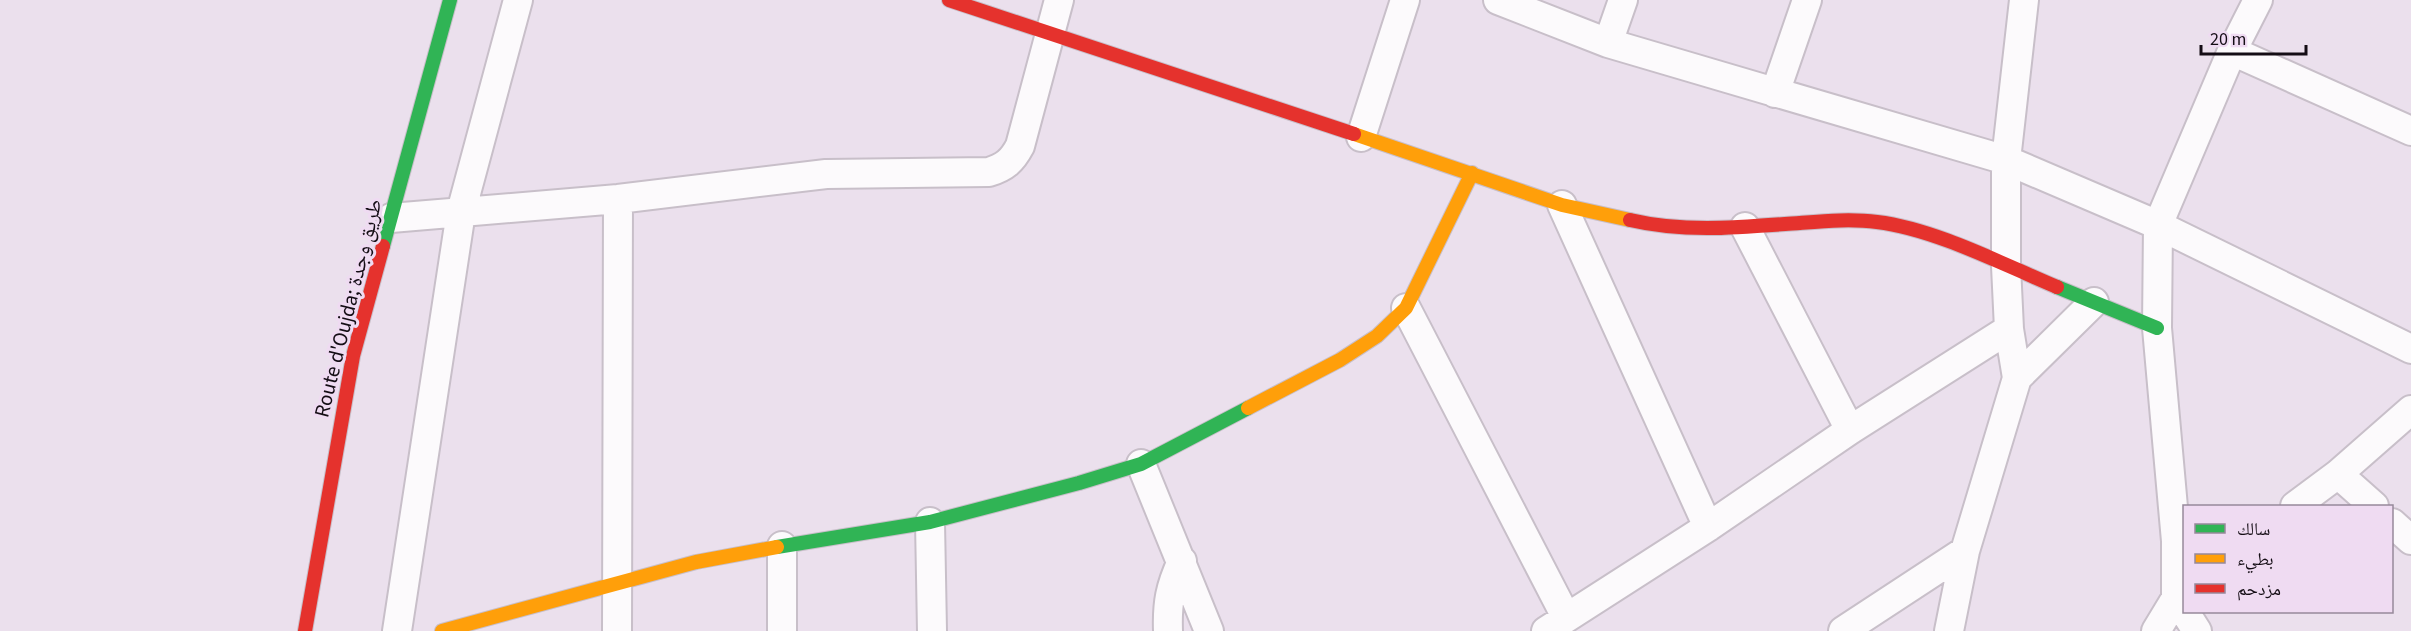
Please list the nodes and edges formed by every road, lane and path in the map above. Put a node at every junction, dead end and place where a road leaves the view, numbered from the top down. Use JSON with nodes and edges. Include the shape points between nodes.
{"nodes":[{"id":1,"x":450,"y":0,"type":"edge"},
{"id":2,"x":518,"y":0,"type":"edge"},
{"id":3,"x":949,"y":0,"type":"edge"},
{"id":4,"x":1059,"y":0,"type":"edge"},
{"id":5,"x":1405,"y":0,"type":"edge"},
{"id":6,"x":1498,"y":0,"type":"edge"},
{"id":7,"x":1623,"y":0,"type":"edge"},
{"id":8,"x":1807,"y":0,"type":"edge"},
{"id":9,"x":2024,"y":0,"type":"edge"},
{"id":10,"x":2258,"y":0,"type":"edge"},
{"id":11,"x":1050,"y":33,"type":"junction"},
{"id":12,"x":1608,"y":43,"type":"junction"},
{"id":13,"x":2232,"y":51,"type":"junction"},
{"id":14,"x":1775,"y":93,"type":"junction"},
{"id":15,"x":2409,"y":124,"type":"edge"},
{"id":16,"x":1362,"y":136,"type":"junction"},
{"id":17,"x":2006,"y":160,"type":"junction"},
{"id":18,"x":1472,"y":173,"type":"junction"},
{"id":19,"x":618,"y":199,"type":"junction"},
{"id":20,"x":1562,"y":205,"type":"junction"},
{"id":21,"x":461,"y":212,"type":"junction"},
{"id":22,"x":390,"y":218,"type":"junction"},
{"id":23,"x":2158,"y":225,"type":"junction"},
{"id":24,"x":1745,"y":227,"type":"junction"},
{"id":25,"x":2006,"y":266,"type":"junction"},
{"id":26,"x":2094,"y":302,"type":"junction"},
{"id":27,"x":1406,"y":308,"type":"junction"},
{"id":28,"x":2157,"y":328,"type":"junction"},
{"id":29,"x":2009,"y":329,"type":"junction"},
{"id":30,"x":2411,"y":349,"type":"edge"},
{"id":31,"x":2017,"y":378,"type":"junction"},
{"id":32,"x":2411,"y":410,"type":"edge"},
{"id":33,"x":1850,"y":430,"type":"junction"},
{"id":34,"x":1141,"y":464,"type":"junction"},
{"id":35,"x":2338,"y":474,"type":"junction"},
{"id":36,"x":2298,"y":505,"type":"edge"},
{"id":37,"x":2372,"y":505,"type":"edge"},
{"id":38,"x":930,"y":522,"type":"junction"},
{"id":39,"x":2393,"y":524,"type":"edge"},
{"id":40,"x":1708,"y":527,"type":"junction"},
{"id":41,"x":2411,"y":540,"type":"edge"},
{"id":42,"x":782,"y":546,"type":"junction"},
{"id":43,"x":1965,"y":551,"type":"junction"},
{"id":44,"x":1182,"y":561,"type":"junction"},
{"id":45,"x":617,"y":585,"type":"junction"},
{"id":46,"x":2180,"y":594,"type":"edge"},
{"id":47,"x":2189,"y":613,"type":"edge"},
{"id":48,"x":1556,"y":624,"type":"edge"},
{"id":49,"x":305,"y":631,"type":"edge"},
{"id":50,"x":397,"y":631,"type":"edge"},
{"id":51,"x":442,"y":631,"type":"edge"},
{"id":52,"x":617,"y":631,"type":"edge"},
{"id":53,"x":782,"y":631,"type":"edge"},
{"id":54,"x":932,"y":631,"type":"edge"},
{"id":55,"x":1168,"y":631,"type":"edge"},
{"id":56,"x":1209,"y":631,"type":"edge"},
{"id":57,"x":1844,"y":631,"type":"edge"},
{"id":58,"x":1949,"y":631,"type":"edge"},
{"id":59,"x":2156,"y":631,"type":"edge"},
{"id":60,"x":2197,"y":631,"type":"edge"}],
"edges":[{"from":1,"to":22,"type":"street","name":"Route d'Oujda; طريق وجدة"},
{"from":2,"to":21,"type":"street"},
{"from":3,"to":11,"type":"street"},
{"from":4,"to":11,"type":"street"},
{"from":5,"to":16,"type":"street"},
{"from":6,"to":12,"type":"street"},
{"from":7,"to":12,"type":"street"},
{"from":8,"to":14,"type":"street"},
{"from":9,"to":17,"type":"street"},
{"from":10,"to":13,"type":"street"},
{"from":11,"to":16,"type":"street"},
{"from":11,"to":19,"type":"street","via":[[1020,146],[1005,166],[989,172],[826,174]]},
{"from":12,"to":14,"type":"street"},
{"from":13,"to":15,"type":"street"},
{"from":13,"to":23,"type":"street"},
{"from":14,"to":17,"type":"street"},
{"from":16,"to":18,"type":"street"},
{"from":17,"to":23,"type":"street"},
{"from":17,"to":25,"type":"street"},
{"from":18,"to":20,"type":"street"},
{"from":18,"to":27,"type":"street"},
{"from":19,"to":21,"type":"street"},
{"from":19,"to":45,"type":"street"},
{"from":20,"to":24,"type":"street","via":[[1675,227]]},
{"from":20,"to":40,"type":"street"},
{"from":21,"to":22,"type":"street"},
{"from":21,"to":50,"type":"street"},
{"from":22,"to":49,"type":"street","name":"Route d'Oujda; طريق وجدة","via":[[353,356]]},
{"from":23,"to":28,"type":"street"},
{"from":23,"to":30,"type":"street"},
{"from":24,"to":25,"type":"street","via":[[1877,222],[1930,235]]},
{"from":24,"to":33,"type":"street"},
{"from":25,"to":26,"type":"street"},
{"from":25,"to":29,"type":"street"},
{"from":26,"to":28,"type":"street"},
{"from":26,"to":31,"type":"street"},
{"from":27,"to":34,"type":"street","via":[[1377,336],[1340,360]]},
{"from":27,"to":48,"type":"street"},
{"from":28,"to":46,"type":"street"},
{"from":29,"to":31,"type":"street"},
{"from":29,"to":33,"type":"street"},
{"from":31,"to":43,"type":"street"},
{"from":32,"to":35,"type":"street"},
{"from":33,"to":40,"type":"street"},
{"from":34,"to":38,"type":"street"},
{"from":34,"to":44,"type":"street"},
{"from":35,"to":36,"type":"street"},
{"from":35,"to":37,"type":"street"},
{"from":38,"to":42,"type":"street"},
{"from":38,"to":54,"type":"street"},
{"from":39,"to":41,"type":"street"},
{"from":40,"to":48,"type":"street"},
{"from":42,"to":45,"type":"street","via":[[696,562]]},
{"from":42,"to":53,"type":"street"},
{"from":43,"to":57,"type":"street"},
{"from":43,"to":58,"type":"street"},
{"from":44,"to":55,"type":"street","via":[[1171,585]]},
{"from":44,"to":56,"type":"street"},
{"from":45,"to":51,"type":"street"},
{"from":45,"to":52,"type":"street"},
{"from":46,"to":59,"type":"street"},
{"from":47,"to":60,"type":"street"}]}
